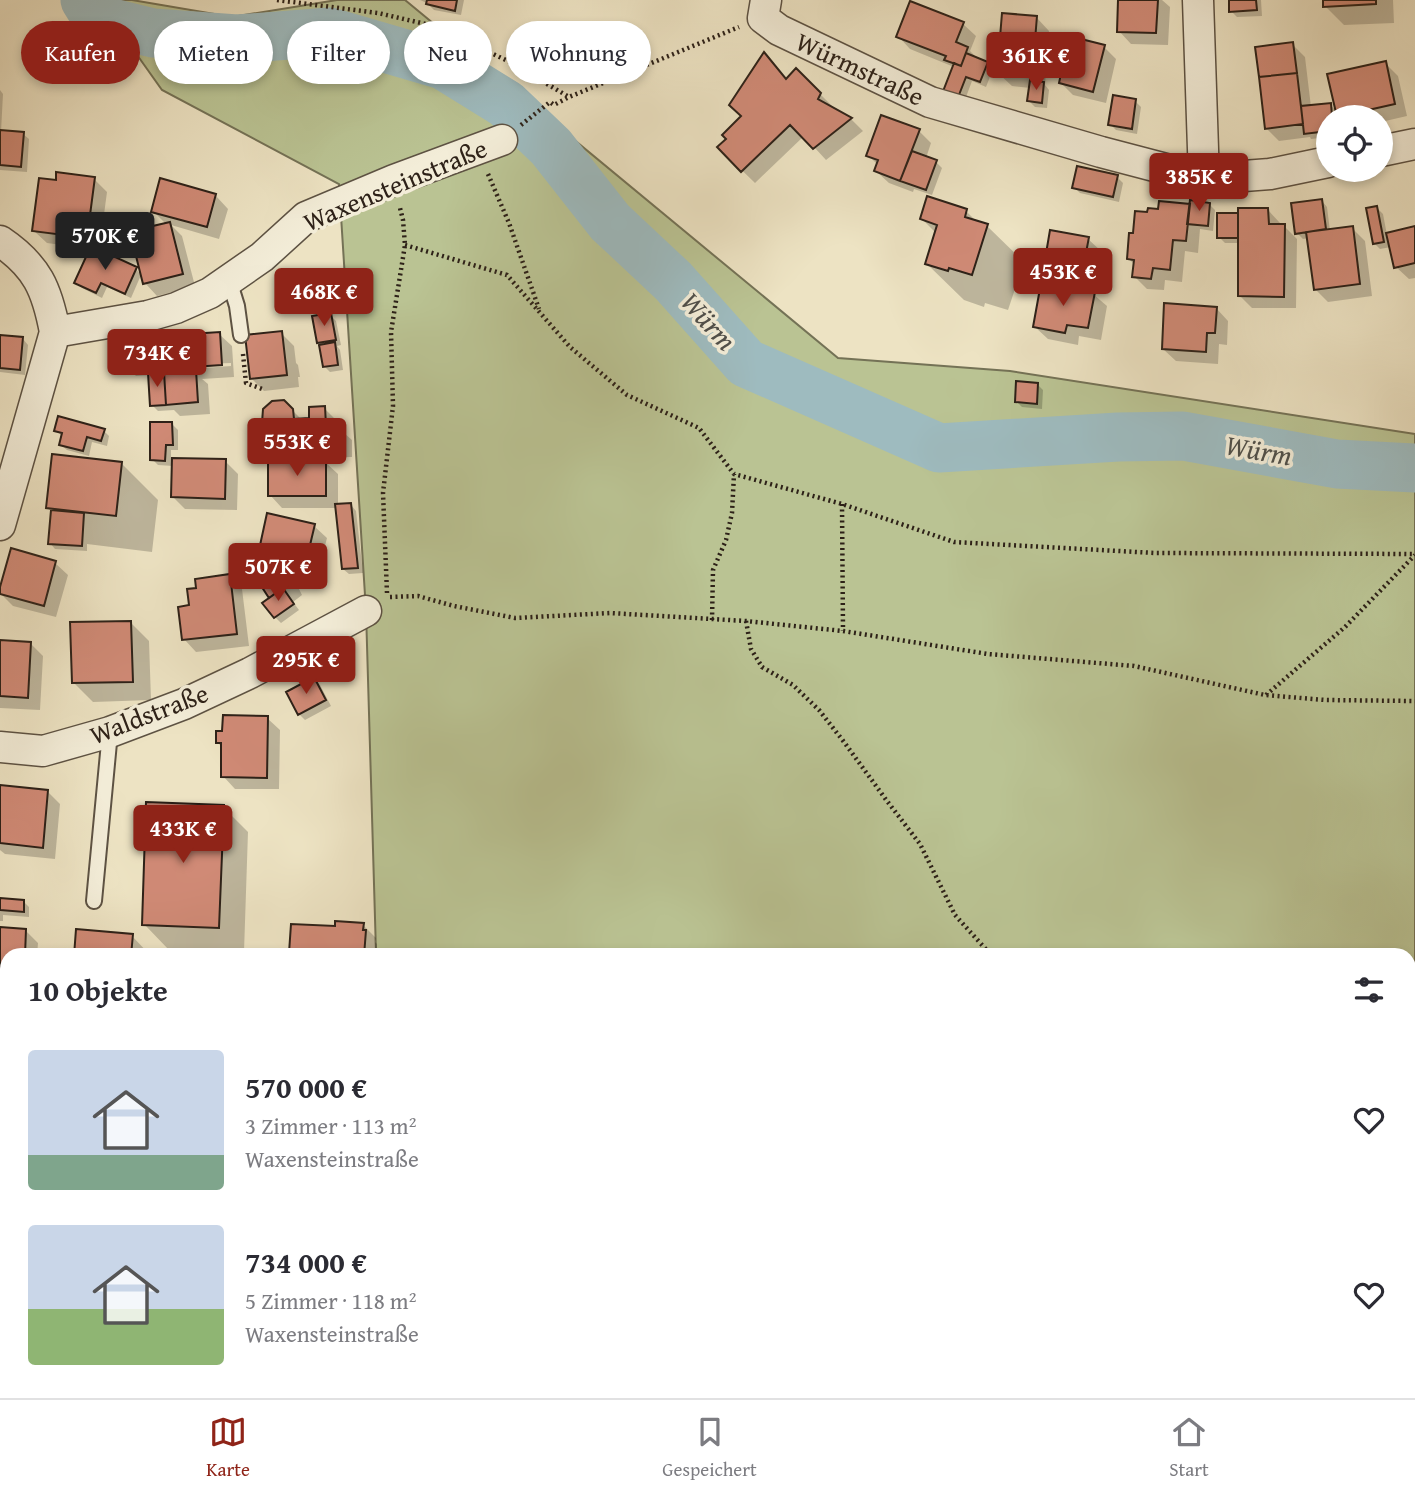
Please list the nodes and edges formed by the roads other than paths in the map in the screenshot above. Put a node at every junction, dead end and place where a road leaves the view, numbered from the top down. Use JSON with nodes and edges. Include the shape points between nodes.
{"nodes":[{"id":1,"x":1198,"y":0,"type":"edge"},
{"id":2,"x":764,"y":9,"type":"edge"},
{"id":3,"x":511,"y":133,"type":"road end"},
{"id":4,"x":1415,"y":144,"type":"edge"},
{"id":5,"x":1393,"y":149,"type":"edge"},
{"id":6,"x":1316,"y":164,"type":"edge"},
{"id":7,"x":1204,"y":179,"type":"junction"},
{"id":8,"x":0,"y":241,"type":"edge"},
{"id":9,"x":229,"y":280,"type":"junction"},
{"id":10,"x":55,"y":332,"type":"junction"},
{"id":11,"x":241,"y":335,"type":"road end"},
{"id":12,"x":0,"y":525,"type":"edge"},
{"id":13,"x":377,"y":604,"type":"road end"},
{"id":14,"x":110,"y":732,"type":"junction"},
{"id":15,"x":0,"y":747,"type":"edge"},
{"id":16,"x":94,"y":901,"type":"dead end"}],
"edges":[{"from":1,"to":7,"type":"street"},
{"from":2,"to":7,"type":"street","name":"Würmstraße","via":[[779,30],[930,102]]},
{"from":3,"to":9,"type":"street","name":"Waxensteinstraße","via":[[306,217]]},
{"from":4,"to":5,"type":"street"},
{"from":6,"to":7,"type":"street","name":"Würmstraße","via":[[1270,174]]},
{"from":8,"to":10,"type":"street","via":[[38,278]]},
{"from":9,"to":10,"type":"street","name":"Waxensteinstraße","via":[[176,308]]},
{"from":9,"to":11,"type":"lane"},
{"from":10,"to":12,"type":"street"},
{"from":13,"to":14,"type":"street","name":"Waldstraße","via":[[250,673]]},
{"from":14,"to":15,"type":"street","name":"Waldstraße","via":[[43,751]]},
{"from":14,"to":16,"type":"lane"}]}
